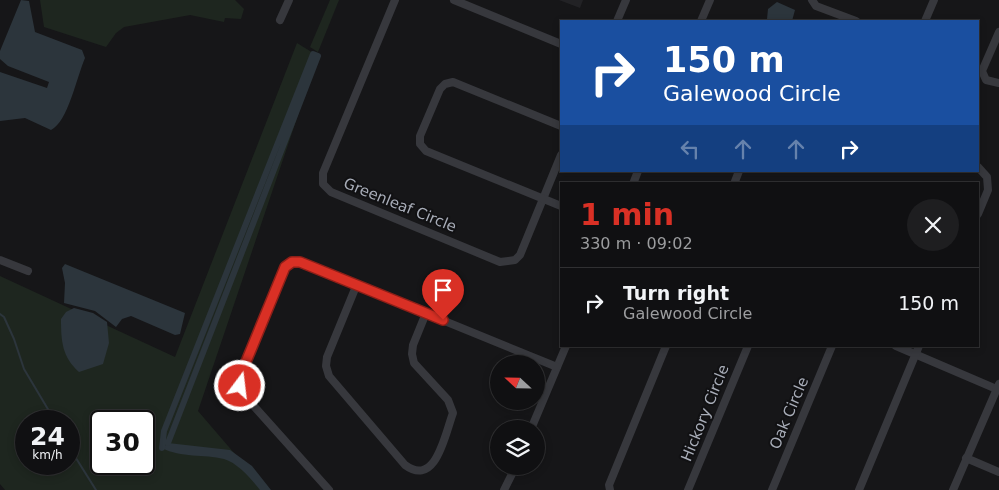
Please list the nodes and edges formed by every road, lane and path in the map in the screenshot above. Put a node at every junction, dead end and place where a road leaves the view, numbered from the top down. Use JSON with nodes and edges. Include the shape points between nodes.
{"nodes":[{"id":1,"x":289,"y":0,"type":"edge"},
{"id":2,"x":395,"y":0,"type":"edge"},
{"id":3,"x":454,"y":0,"type":"edge"},
{"id":4,"x":626,"y":0,"type":"edge"},
{"id":5,"x":710,"y":0,"type":"edge"},
{"id":6,"x":812,"y":0,"type":"edge"},
{"id":7,"x":934,"y":0,"type":"edge"},
{"id":8,"x":280,"y":20,"type":"dead end"},
{"id":9,"x":617,"y":20,"type":"edge"},
{"id":10,"x":701,"y":20,"type":"edge"},
{"id":11,"x":853,"y":20,"type":"edge"},
{"id":12,"x":925,"y":20,"type":"edge"},
{"id":13,"x":999,"y":32,"type":"edge"},
{"id":14,"x":560,"y":44,"type":"edge"},
{"id":15,"x":999,"y":83,"type":"edge"},
{"id":16,"x":560,"y":126,"type":"edge"},
{"id":17,"x":560,"y":158,"type":"edge"},
{"id":18,"x":979,"y":168,"type":"edge"},
{"id":19,"x":543,"y":199,"type":"junction"},
{"id":20,"x":560,"y":206,"type":"edge"},
{"id":21,"x":979,"y":212,"type":"edge"},
{"id":22,"x":0,"y":260,"type":"edge"},
{"id":23,"x":28,"y":271,"type":"dead end"},
{"id":24,"x":357,"y":284,"type":"junction"},
{"id":25,"x":426,"y":313,"type":"junction"},
{"id":26,"x":566,"y":347,"type":"edge"},
{"id":27,"x":666,"y":347,"type":"edge"},
{"id":28,"x":748,"y":347,"type":"edge"},
{"id":29,"x":832,"y":347,"type":"edge"},
{"id":30,"x":898,"y":347,"type":"edge"},
{"id":31,"x":919,"y":347,"type":"edge"},
{"id":32,"x":916,"y":354,"type":"junction"},
{"id":33,"x":557,"y":367,"type":"junction"},
{"id":34,"x":999,"y":387,"type":"edge"},
{"id":35,"x":535,"y":420,"type":"edge"},
{"id":36,"x":966,"y":458,"type":"junction"},
{"id":37,"x":999,"y":472,"type":"edge"},
{"id":38,"x":512,"y":475,"type":"edge"},
{"id":39,"x":329,"y":490,"type":"edge"},
{"id":40,"x":504,"y":490,"type":"edge"},
{"id":41,"x":610,"y":490,"type":"edge"},
{"id":42,"x":688,"y":490,"type":"edge"},
{"id":43,"x":772,"y":490,"type":"edge"},
{"id":44,"x":860,"y":490,"type":"edge"},
{"id":45,"x":953,"y":490,"type":"edge"}],
"edges":[{"from":1,"to":8,"type":"street"},
{"from":2,"to":19,"type":"street","name":"Greenleaf Circle","via":[[323,173],[323,184],[331,192],[500,262],[515,260],[520,255]]},
{"from":3,"to":14,"type":"street"},
{"from":4,"to":9,"type":"street"},
{"from":5,"to":10,"type":"street"},
{"from":6,"to":11,"type":"street","via":[[816,6]]},
{"from":7,"to":12,"type":"street"},
{"from":13,"to":15,"type":"street","via":[[982,71],[986,80]]},
{"from":16,"to":19,"type":"street","via":[[453,82],[440,89],[420,136],[420,144],[426,151]]},
{"from":17,"to":19,"type":"street"},
{"from":18,"to":21,"type":"street","via":[[987,177],[988,190]]},
{"from":19,"to":20,"type":"street"},
{"from":22,"to":23,"type":"street"},
{"from":24,"to":25,"type":"street"},
{"from":24,"to":25,"type":"street","via":[[326,366],[329,376],[412,471],[424,471],[434,464],[453,413],[448,400],[414,363],[413,345]]},
{"from":24,"to":39,"type":"street","via":[[300,262],[292,262],[285,267],[241,374],[243,394]]},
{"from":25,"to":33,"type":"street"},
{"from":26,"to":33,"type":"street"},
{"from":27,"to":41,"type":"street","via":[[609,485]]},
{"from":28,"to":42,"type":"street","name":"Hickory Circle"},
{"from":29,"to":43,"type":"street","name":"Oak Circle"},
{"from":30,"to":32,"type":"street"},
{"from":31,"to":32,"type":"street"},
{"from":32,"to":34,"type":"street"},
{"from":32,"to":44,"type":"street"},
{"from":33,"to":35,"type":"street"},
{"from":34,"to":36,"type":"street"},
{"from":36,"to":37,"type":"street"},
{"from":36,"to":45,"type":"street"},
{"from":38,"to":40,"type":"street"}]}
